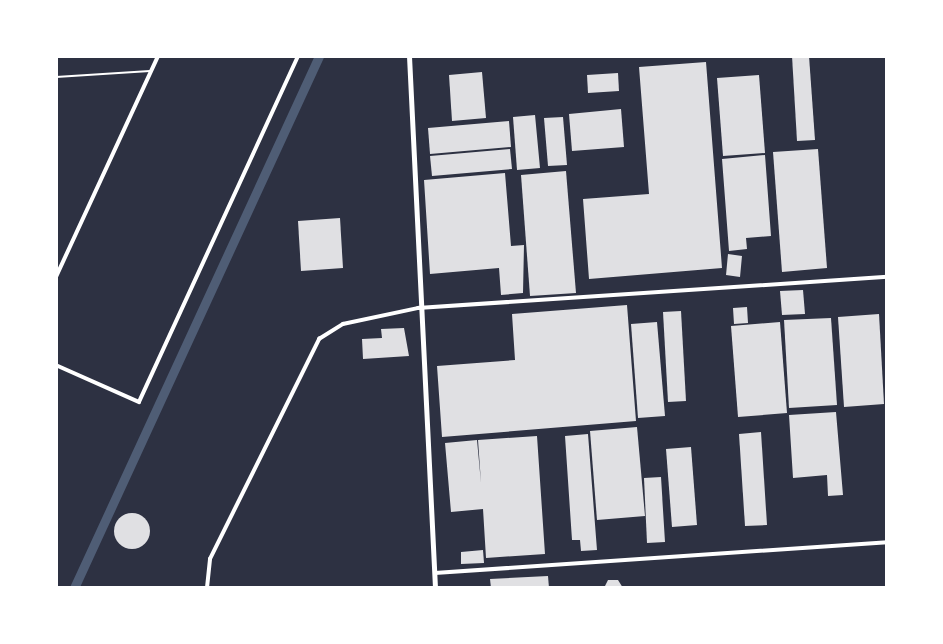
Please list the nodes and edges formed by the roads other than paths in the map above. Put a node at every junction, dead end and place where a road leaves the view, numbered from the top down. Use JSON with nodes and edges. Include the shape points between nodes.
{"nodes":[{"id":1,"x":158,"y":56,"type":"edge"},
{"id":2,"x":298,"y":56,"type":"edge"},
{"id":3,"x":409,"y":56,"type":"edge"},
{"id":4,"x":152,"y":71,"type":"junction"},
{"id":5,"x":56,"y":76,"type":"edge"},
{"id":6,"x":56,"y":277,"type":"edge"},
{"id":7,"x":887,"y":277,"type":"edge"},
{"id":8,"x":418,"y":308,"type":"junction"},
{"id":9,"x":56,"y":365,"type":"edge"},
{"id":10,"x":887,"y":542,"type":"edge"},
{"id":11,"x":434,"y":573,"type":"junction"},
{"id":12,"x":207,"y":588,"type":"edge"},
{"id":13,"x":435,"y":588,"type":"edge"}],
"edges":[{"from":1,"to":4,"type":"street"},
{"from":2,"to":9,"type":"street","via":[[139,402]]},
{"from":3,"to":8,"type":"main road"},
{"from":4,"to":5,"type":"lane"},
{"from":4,"to":6,"type":"street"},
{"from":7,"to":8,"type":"street"},
{"from":8,"to":11,"type":"main road"},
{"from":8,"to":12,"type":"street","via":[[363,317],[319,339],[210,559]]},
{"from":10,"to":11,"type":"street"},
{"from":11,"to":13,"type":"main road"}]}
